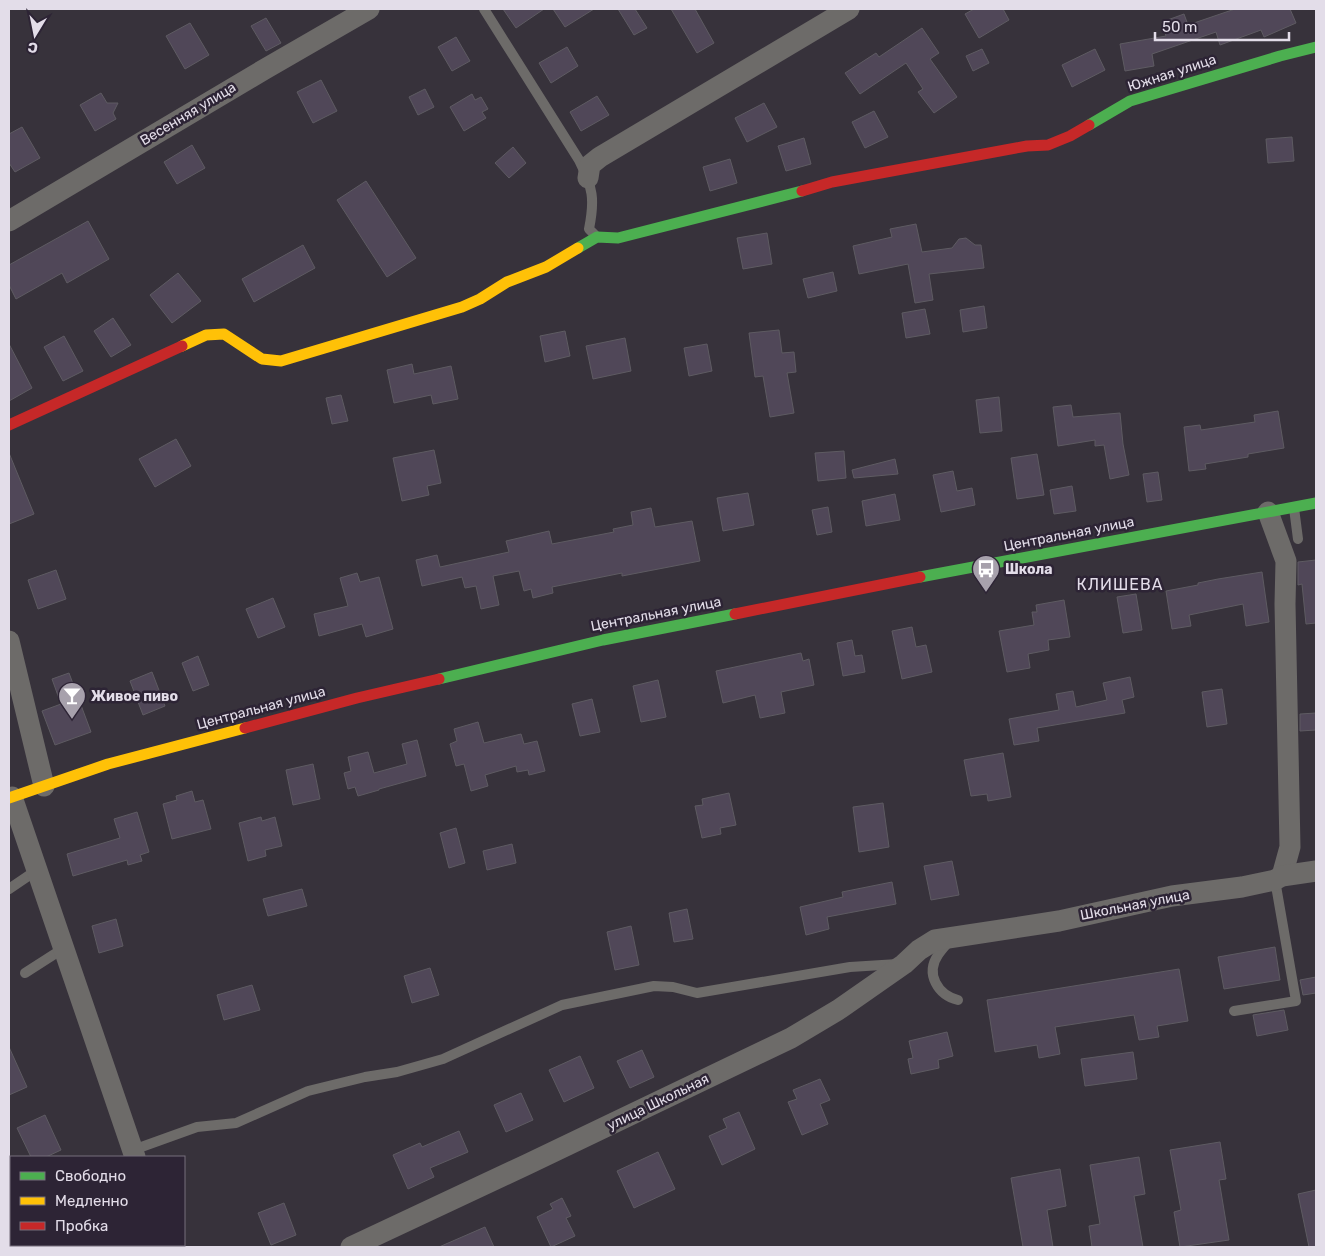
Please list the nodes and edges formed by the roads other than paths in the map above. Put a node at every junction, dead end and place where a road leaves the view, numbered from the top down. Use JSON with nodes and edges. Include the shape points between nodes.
{"nodes":[{"id":1,"x":369,"y":9,"type":"edge"},
{"id":2,"x":484,"y":9,"type":"edge"},
{"id":3,"x":849,"y":9,"type":"edge"},
{"id":4,"x":1316,"y":47,"type":"edge"},
{"id":5,"x":588,"y":178,"type":"junction"},
{"id":6,"x":9,"y":221,"type":"edge"},
{"id":7,"x":597,"y":238,"type":"junction"},
{"id":8,"x":9,"y":426,"type":"edge"},
{"id":9,"x":1316,"y":503,"type":"edge"},
{"id":10,"x":1294,"y":507,"type":"junction"},
{"id":11,"x":1268,"y":512,"type":"junction"},
{"id":12,"x":1298,"y":539,"type":"dead end"},
{"id":13,"x":9,"y":641,"type":"edge"},
{"id":14,"x":44,"y":786,"type":"junction"},
{"id":15,"x":10,"y":797,"type":"edge"},
{"id":16,"x":37,"y":870,"type":"junction"},
{"id":17,"x":1316,"y":871,"type":"edge"},
{"id":18,"x":1278,"y":878,"type":"junction"},
{"id":19,"x":9,"y":889,"type":"edge"},
{"id":20,"x":953,"y":937,"type":"junction"},
{"id":21,"x":64,"y":948,"type":"junction"},
{"id":22,"x":904,"y":964,"type":"junction"},
{"id":23,"x":25,"y":974,"type":"dead end"},
{"id":24,"x":958,"y":1000,"type":"dead end"},
{"id":25,"x":1234,"y":1011,"type":"dead end"},
{"id":26,"x":134,"y":1154,"type":"edge"},
{"id":27,"x":351,"y":1247,"type":"edge"}],
"edges":[{"from":1,"to":6,"type":"street","name":"Весенняя улица"},
{"from":2,"to":5,"type":"lane"},
{"from":3,"to":5,"type":"street","via":[[600,157],[590,165]]},
{"from":4,"to":7,"type":"street","name":"Южная улица","via":[[1130,101],[1048,144],[832,182],[618,238]]},
{"from":5,"to":7,"type":"lane","via":[[593,202],[589,229]]},
{"from":7,"to":8,"type":"street","via":[[546,267],[507,282],[462,307],[281,361],[262,359],[224,334],[206,335]]},
{"from":9,"to":10,"type":"street","name":"Центральная улица"},
{"from":10,"to":11,"type":"street","name":"Центральная улица"},
{"from":10,"to":12,"type":"lane"},
{"from":11,"to":14,"type":"street","name":"Центральная улица","via":[[603,640],[328,706],[108,764]]},
{"from":11,"to":18,"type":"street","via":[[1286,561],[1290,847]]},
{"from":13,"to":14,"type":"street"},
{"from":14,"to":15,"type":"street","name":"Центральная улица"},
{"from":15,"to":16,"type":"street"},
{"from":16,"to":19,"type":"lane"},
{"from":16,"to":21,"type":"street"},
{"from":17,"to":18,"type":"street","name":"Школьная улица"},
{"from":18,"to":20,"type":"street","name":"Школьная улица","via":[[1242,887],[1172,896],[1059,921]]},
{"from":18,"to":25,"type":"lane","via":[[1296,1001]]},
{"from":20,"to":22,"type":"street","name":"улица Школьная","via":[[935,940]]},
{"from":20,"to":24,"type":"lane","via":[[937,956],[933,969],[940,991]]},
{"from":21,"to":23,"type":"lane"},
{"from":21,"to":26,"type":"street"},
{"from":22,"to":26,"type":"lane","via":[[850,967],[697,993],[654,986],[577,1002],[554,1008],[443,1058],[308,1092],[236,1123],[196,1127]]},
{"from":22,"to":27,"type":"street","name":"улица Школьная","via":[[791,1038]]}]}
